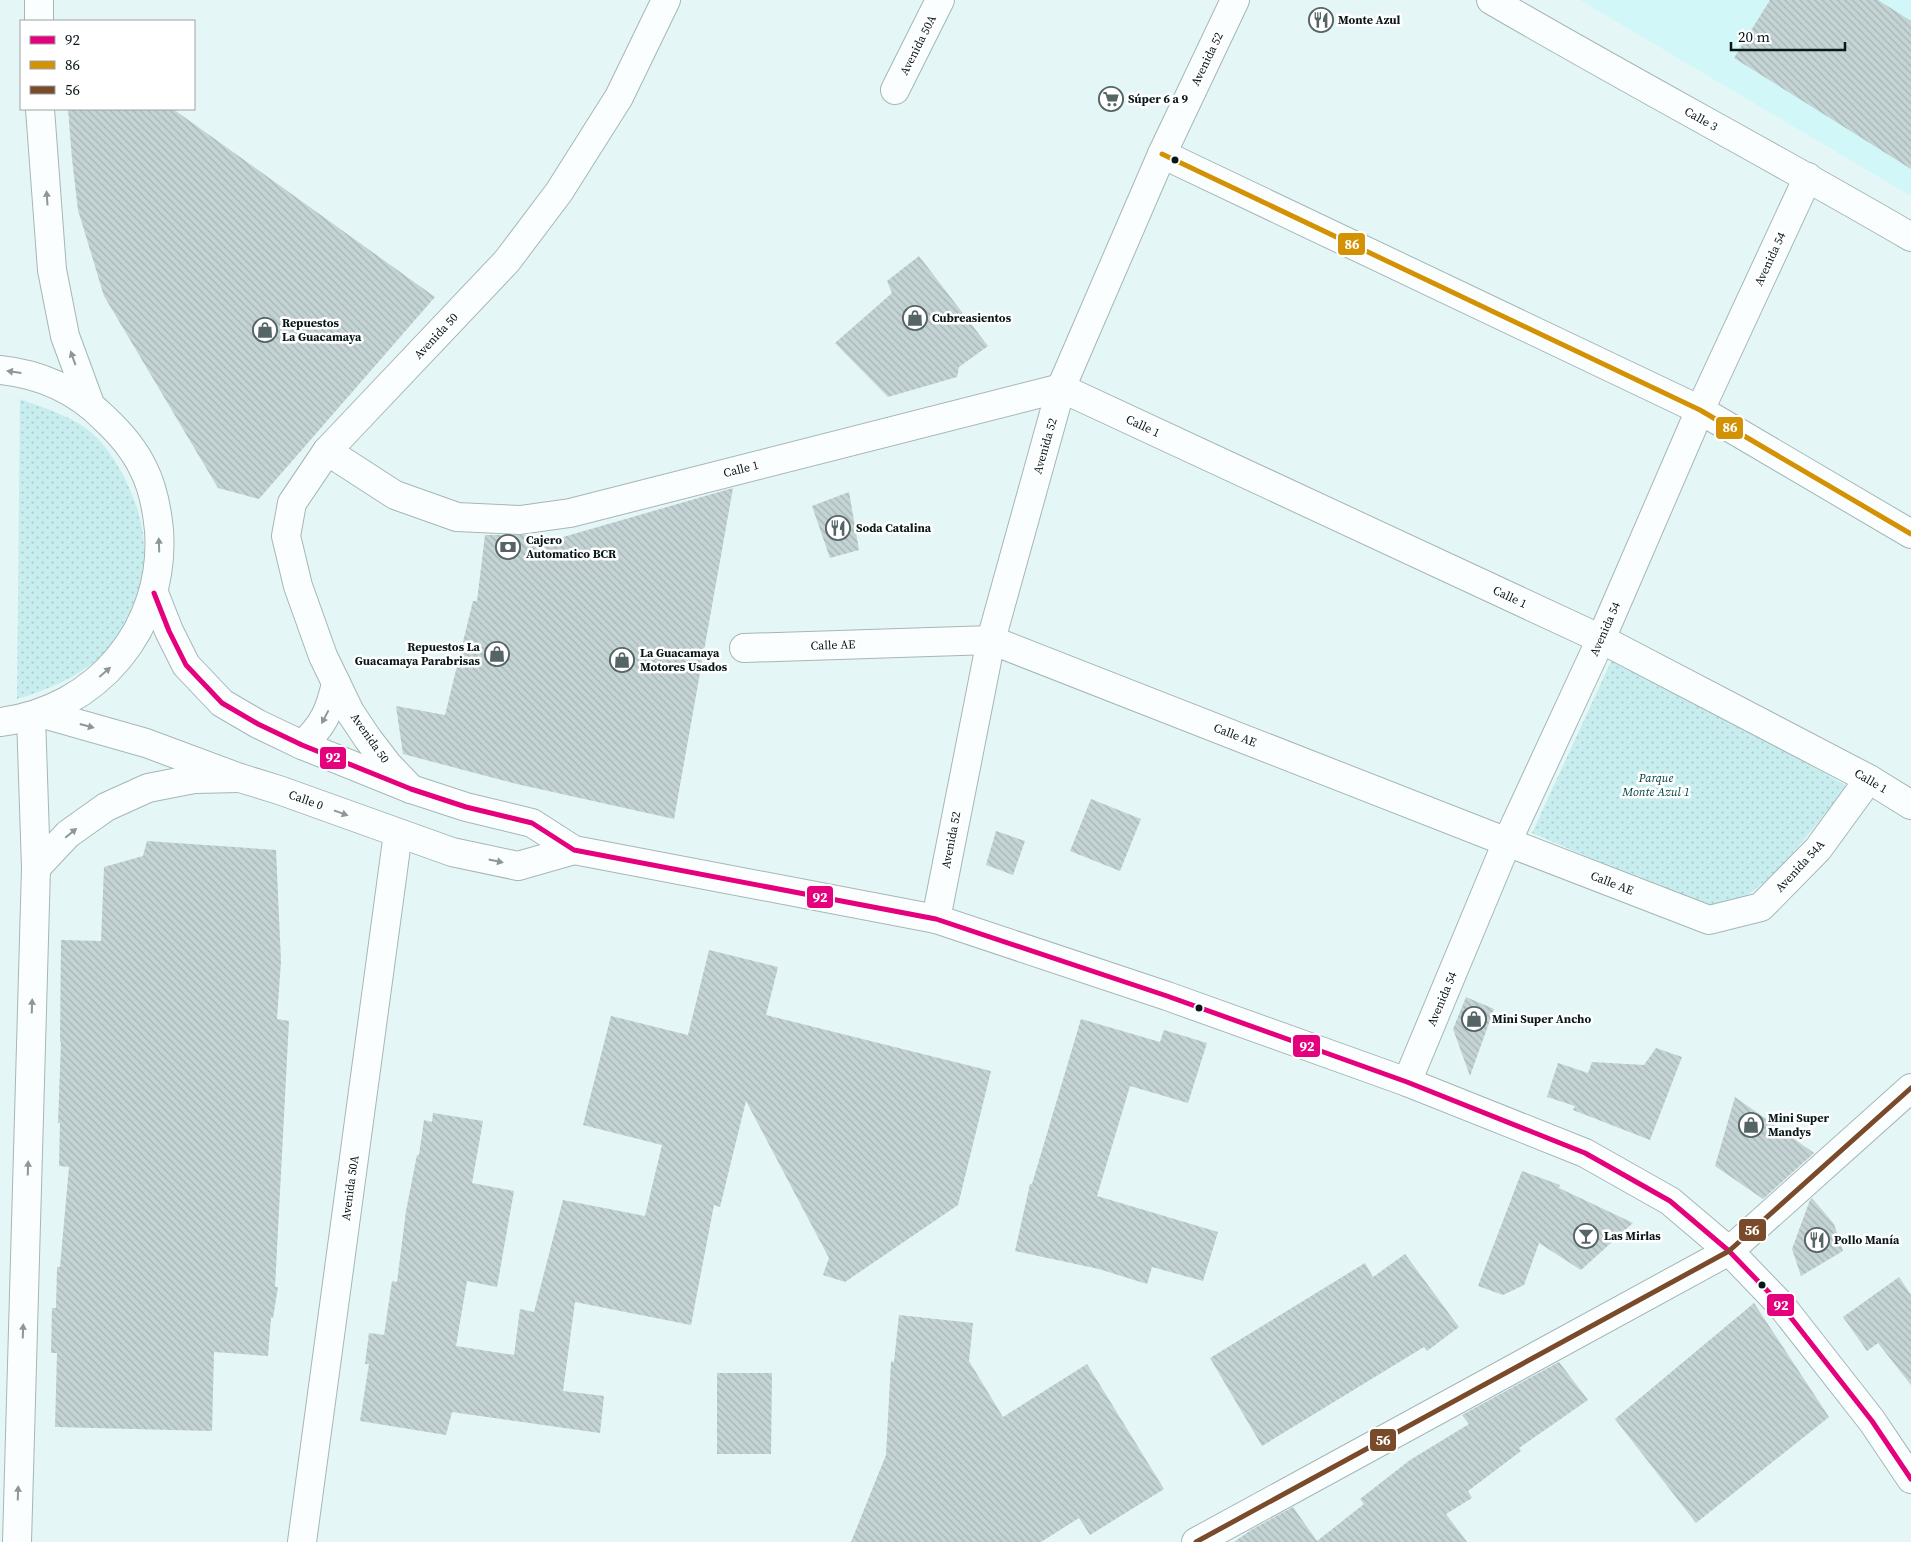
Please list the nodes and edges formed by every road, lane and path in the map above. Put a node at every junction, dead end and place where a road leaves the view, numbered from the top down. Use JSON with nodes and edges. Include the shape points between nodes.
{"nodes":[{"id":1,"x":39,"y":0,"type":"edge"},
{"id":2,"x":666,"y":0,"type":"edge"},
{"id":3,"x":940,"y":0,"type":"edge"},
{"id":4,"x":1235,"y":0,"type":"edge"},
{"id":5,"x":1491,"y":0,"type":"edge"},
{"id":6,"x":39,"y":20,"type":"edge"},
{"id":7,"x":895,"y":90,"type":"dead end"},
{"id":8,"x":40,"y":110,"type":"edge"},
{"id":9,"x":1162,"y":154,"type":"junction"},
{"id":10,"x":1808,"y":177,"type":"junction"},
{"id":11,"x":1911,"y":237,"type":"edge"},
{"id":12,"x":0,"y":370,"type":"edge"},
{"id":13,"x":1061,"y":388,"type":"junction"},
{"id":14,"x":90,"y":404,"type":"junction"},
{"id":15,"x":1700,"y":410,"type":"junction"},
{"id":16,"x":327,"y":451,"type":"junction"},
{"id":17,"x":1911,"y":534,"type":"edge"},
{"id":18,"x":154,"y":594,"type":"junction"},
{"id":19,"x":1601,"y":639,"type":"junction"},
{"id":20,"x":991,"y":640,"type":"junction"},
{"id":21,"x":744,"y":648,"type":"dead end"},
{"id":22,"x":336,"y":683,"type":"junction"},
{"id":23,"x":35,"y":715,"type":"junction"},
{"id":24,"x":0,"y":722,"type":"edge"},
{"id":25,"x":302,"y":745,"type":"junction"},
{"id":26,"x":240,"y":778,"type":"junction"},
{"id":27,"x":1869,"y":779,"type":"junction"},
{"id":28,"x":411,"y":789,"type":"junction"},
{"id":29,"x":1911,"y":805,"type":"edge"},
{"id":30,"x":398,"y":834,"type":"junction"},
{"id":31,"x":1507,"y":842,"type":"junction"},
{"id":32,"x":574,"y":850,"type":"junction"},
{"id":33,"x":36,"y":868,"type":"junction"},
{"id":34,"x":936,"y":920,"type":"junction"},
{"id":35,"x":1709,"y":920,"type":"joint"},
{"id":36,"x":1407,"y":1082,"type":"junction"},
{"id":37,"x":1911,"y":1088,"type":"edge"},
{"id":38,"x":1729,"y":1251,"type":"junction"},
{"id":39,"x":1911,"y":1479,"type":"edge"},
{"id":40,"x":17,"y":1542,"type":"edge"},
{"id":41,"x":302,"y":1542,"type":"edge"},
{"id":42,"x":1196,"y":1542,"type":"edge"}],
"edges":[{"from":1,"to":6,"type":"main road"},
{"from":2,"to":16,"type":"main road","name":"Avenida 50","via":[[619,97],[559,192],[508,261]]},
{"from":3,"to":7,"type":"main road","name":"Avenida 50A"},
{"from":4,"to":9,"type":"main road","name":"Avenida 52"},
{"from":5,"to":10,"type":"main road","name":"Calle 3"},
{"from":14,"to":8,"type":"main road","one_way":true,"via":[[65,336],[52,270]]},
{"from":9,"to":13,"type":"main road","name":"Avenida 52"},
{"from":9,"to":15,"type":"main road"},
{"from":10,"to":11,"type":"main road","name":"Calle 3"},
{"from":10,"to":15,"type":"main road","name":"Avenida 54"},
{"from":14,"to":12,"type":"main road","one_way":true,"via":[[56,384],[19,372]]},
{"from":13,"to":16,"type":"main road","name":"Calle 1","via":[[570,513],[520,520],[448,514],[395,495]]},
{"from":13,"to":19,"type":"main road","name":"Calle 1"},
{"from":13,"to":20,"type":"main road","name":"Avenida 52"},
{"from":18,"to":14,"type":"main road","one_way":true,"via":[[160,551],[157,509],[144,469],[120,433]]},
{"from":15,"to":17,"type":"main road"},
{"from":15,"to":19,"type":"main road","name":"Avenida 54"},
{"from":16,"to":22,"type":"main road","name":"Avenida 50","via":[[292,502],[286,536],[298,586]]},
{"from":23,"to":18,"type":"main road","one_way":true,"via":[[78,695],[111,667],[137,633]]},
{"from":18,"to":25,"type":"main road","name":"Calle 0","via":[[186,665],[222,703]]},
{"from":19,"to":27,"type":"main road","name":"Calle 1"},
{"from":19,"to":31,"type":"main road","name":"Avenida 54"},
{"from":20,"to":21,"type":"main road","name":"Calle AE"},
{"from":20,"to":31,"type":"main road","name":"Calle AE"},
{"from":20,"to":34,"type":"main road","name":"Avenida 52"},
{"from":22,"to":25,"type":"main road","one_way":true,"via":[[326,717]]},
{"from":22,"to":28,"type":"main road","name":"Avenida 50","via":[[368,740]]},
{"from":23,"to":24,"type":"main road"},
{"from":23,"to":26,"type":"main road","name":"Calle 0","one_way":true,"via":[[146,742]]},
{"from":23,"to":33,"type":"main road"},
{"from":25,"to":28,"type":"main road","name":"Calle 0"},
{"from":26,"to":30,"type":"main road","name":"Calle 0","one_way":true},
{"from":33,"to":26,"type":"main road","one_way":true,"via":[[68,834],[106,807],[148,788],[194,779]]},
{"from":27,"to":29,"type":"main road","name":"Calle 1"},
{"from":27,"to":35,"type":"main road","name":"Avenida 54A","via":[[1818,849],[1761,907]]},
{"from":28,"to":32,"type":"main road","name":"Calle 0","via":[[532,823]]},
{"from":30,"to":32,"type":"main road","name":"Calle 0","one_way":true,"via":[[452,852],[518,866]]},
{"from":30,"to":41,"type":"main road","name":"Avenida 50A"},
{"from":31,"to":35,"type":"main road","name":"Calle AE"},
{"from":31,"to":36,"type":"main road","name":"Avenida 54"},
{"from":32,"to":34,"type":"main road","name":"Calle 0"},
{"from":40,"to":33,"type":"main road","one_way":true},
{"from":34,"to":36,"type":"main road","name":"Calle 0","via":[[1167,996]]},
{"from":36,"to":38,"type":"main road","name":"Calle 0","via":[[1585,1153],[1670,1201]]},
{"from":37,"to":38,"type":"main road"},
{"from":38,"to":39,"type":"main road","name":"Calle 0","via":[[1781,1305],[1872,1421]]},
{"from":38,"to":42,"type":"main road"}]}
